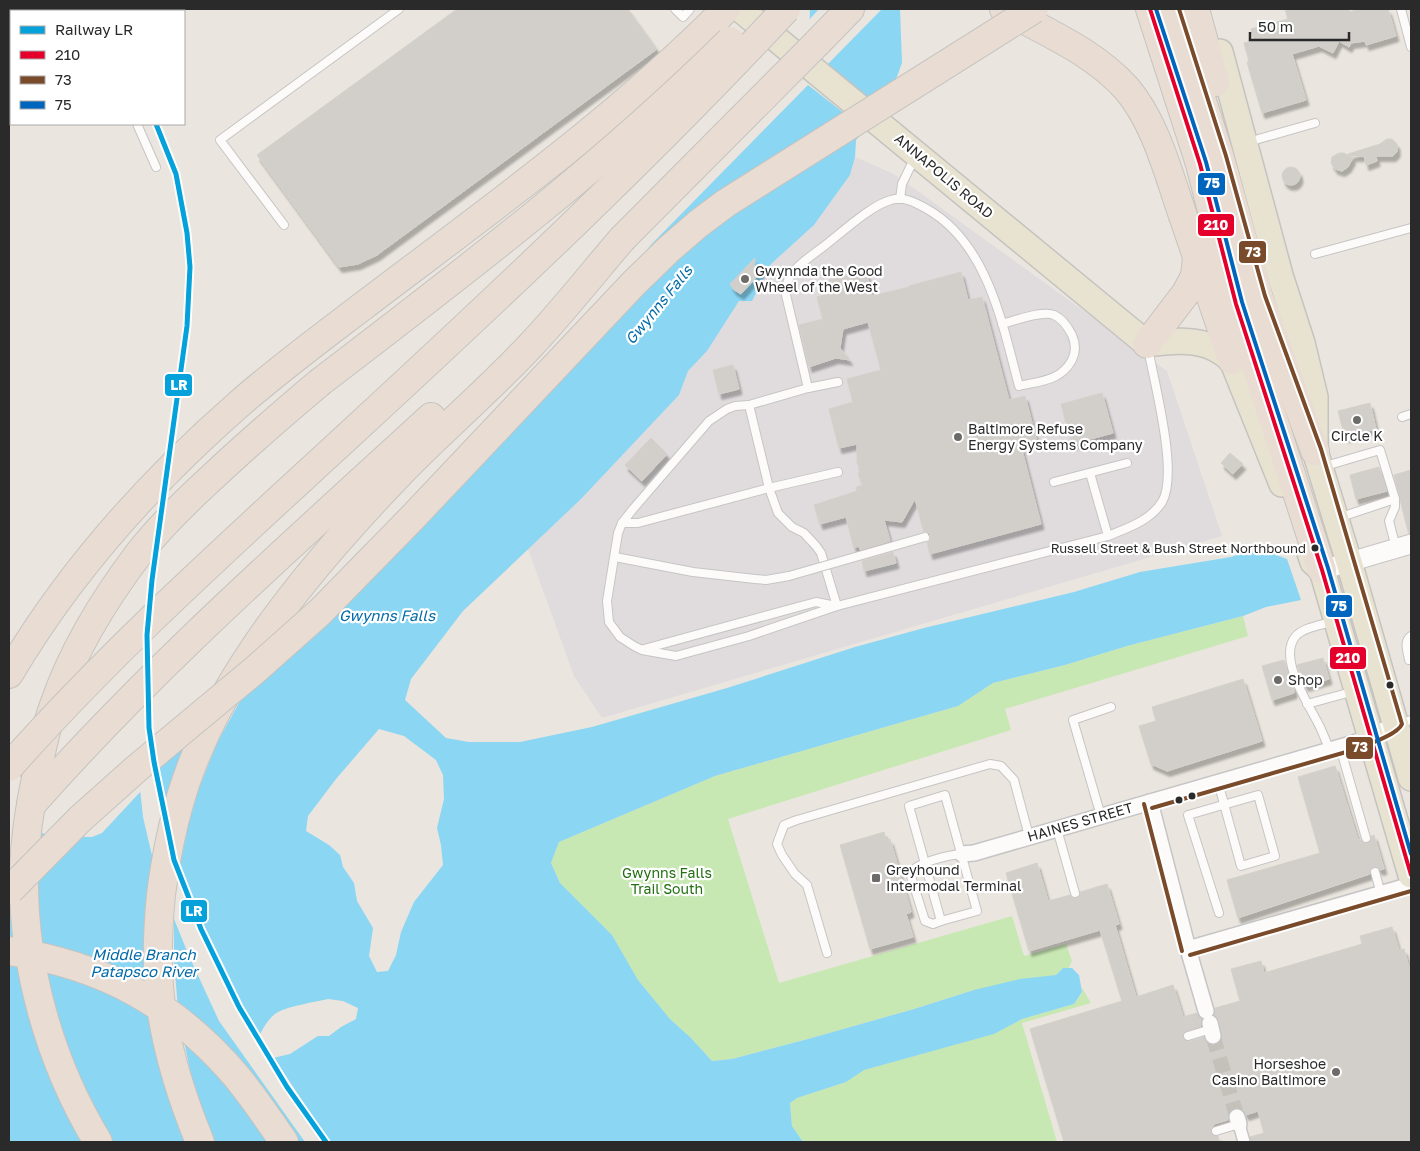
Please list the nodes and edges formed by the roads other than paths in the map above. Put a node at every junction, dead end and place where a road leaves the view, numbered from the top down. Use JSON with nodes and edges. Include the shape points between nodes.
{"nodes":[{"id":1,"x":399,"y":9,"type":"edge"},
{"id":2,"x":675,"y":9,"type":"edge"},
{"id":3,"x":690,"y":9,"type":"edge"},
{"id":4,"x":726,"y":9,"type":"edge"},
{"id":5,"x":740,"y":9,"type":"edge"},
{"id":6,"x":764,"y":9,"type":"edge"},
{"id":7,"x":786,"y":9,"type":"edge"},
{"id":8,"x":850,"y":9,"type":"edge"},
{"id":9,"x":1004,"y":9,"type":"edge"},
{"id":10,"x":1034,"y":9,"type":"edge"},
{"id":11,"x":1150,"y":9,"type":"edge"},
{"id":12,"x":1173,"y":9,"type":"edge"},
{"id":13,"x":1195,"y":9,"type":"edge"},
{"id":14,"x":1208,"y":9,"type":"edge"},
{"id":15,"x":1401,"y":9,"type":"edge"},
{"id":16,"x":1411,"y":47,"type":"edge"},
{"id":17,"x":1315,"y":123,"type":"dead end"},
{"id":18,"x":136,"y":125,"type":"edge"},
{"id":19,"x":917,"y":153,"type":"junction"},
{"id":20,"x":1225,"y":155,"type":"junction"},
{"id":21,"x":156,"y":167,"type":"dead end"},
{"id":22,"x":900,"y":199,"type":"junction"},
{"id":23,"x":284,"y":225,"type":"dead end"},
{"id":24,"x":1411,"y":228,"type":"edge"},
{"id":25,"x":622,"y":239,"type":"junction"},
{"id":26,"x":1315,"y":254,"type":"dead end"},
{"id":27,"x":1197,"y":257,"type":"junction"},
{"id":28,"x":1002,"y":324,"type":"junction"},
{"id":29,"x":1147,"y":344,"type":"junction"},
{"id":30,"x":1232,"y":360,"type":"junction"},
{"id":31,"x":838,"y":382,"type":"dead end"},
{"id":32,"x":808,"y":388,"type":"junction"},
{"id":33,"x":749,"y":405,"type":"junction"},
{"id":34,"x":1411,"y":414,"type":"edge"},
{"id":35,"x":1402,"y":417,"type":"dead end"},
{"id":36,"x":1318,"y":459,"type":"junction"},
{"id":37,"x":1127,"y":463,"type":"dead end"},
{"id":38,"x":838,"y":472,"type":"dead end"},
{"id":39,"x":1090,"y":473,"type":"junction"},
{"id":40,"x":1054,"y":482,"type":"dead end"},
{"id":41,"x":769,"y":488,"type":"junction"},
{"id":42,"x":1395,"y":499,"type":"junction"},
{"id":43,"x":1336,"y":519,"type":"junction"},
{"id":44,"x":622,"y":523,"type":"junction"},
{"id":45,"x":1108,"y":536,"type":"junction"},
{"id":46,"x":925,"y":537,"type":"dead end"},
{"id":47,"x":1404,"y":546,"type":"edge"},
{"id":48,"x":615,"y":557,"type":"junction"},
{"id":49,"x":1350,"y":562,"type":"junction"},
{"id":50,"x":1322,"y":570,"type":"junction"},
{"id":51,"x":838,"y":606,"type":"junction"},
{"id":52,"x":1337,"y":620,"type":"junction"},
{"id":53,"x":1411,"y":636,"type":"edge"},
{"id":54,"x":642,"y":650,"type":"junction"},
{"id":55,"x":1409,"y":660,"type":"dead end"},
{"id":56,"x":9,"y":674,"type":"edge"},
{"id":57,"x":1357,"y":691,"type":"junction"},
{"id":58,"x":1307,"y":704,"type":"junction"},
{"id":59,"x":1111,"y":708,"type":"dead end"},
{"id":60,"x":1404,"y":722,"type":"edge"},
{"id":61,"x":1370,"y":737,"type":"junction"},
{"id":62,"x":1335,"y":748,"type":"junction"},
{"id":63,"x":9,"y":767,"type":"edge"},
{"id":64,"x":1411,"y":778,"type":"edge"},
{"id":65,"x":1218,"y":782,"type":"junction"},
{"id":66,"x":1150,"y":802,"type":"junction"},
{"id":67,"x":1224,"y":805,"type":"junction"},
{"id":68,"x":1101,"y":816,"type":"junction"},
{"id":69,"x":1057,"y":829,"type":"junction"},
{"id":70,"x":9,"y":831,"type":"edge"},
{"id":71,"x":1029,"y":836,"type":"junction"},
{"id":72,"x":1366,"y":838,"type":"dead end"},
{"id":73,"x":962,"y":854,"type":"junction"},
{"id":74,"x":924,"y":863,"type":"junction"},
{"id":75,"x":1375,"y":872,"type":"dead end"},
{"id":76,"x":1411,"y":875,"type":"edge"},
{"id":77,"x":1411,"y":885,"type":"edge"},
{"id":78,"x":9,"y":891,"type":"edge"},
{"id":79,"x":1075,"y":893,"type":"dead end"},
{"id":80,"x":1381,"y":894,"type":"junction"},
{"id":81,"x":1218,"y":913,"type":"dead end"},
{"id":82,"x":941,"y":922,"type":"junction"},
{"id":83,"x":1188,"y":949,"type":"junction"},
{"id":84,"x":9,"y":951,"type":"edge"},
{"id":85,"x":827,"y":953,"type":"dead end"},
{"id":86,"x":1210,"y":1025,"type":"joint"},
{"id":87,"x":1188,"y":1036,"type":"dead end"},
{"id":88,"x":1238,"y":1121,"type":"joint"},
{"id":89,"x":1216,"y":1131,"type":"dead end"},
{"id":90,"x":98,"y":1142,"type":"edge"},
{"id":91,"x":200,"y":1142,"type":"edge"},
{"id":92,"x":284,"y":1142,"type":"edge"},
{"id":93,"x":1244,"y":1142,"type":"edge"}],
"edges":[{"from":1,"to":23,"type":"lane","via":[[220,140]]},
{"from":2,"to":3,"type":"lane","via":[[682,17]]},
{"from":4,"to":56,"type":"highway","via":[[592,131],[239,404],[144,496],[99,547],[56,602]]},
{"from":5,"to":19,"type":"main road","name":"ANNAPOLIS ROAD","bridge":true},
{"from":6,"to":90,"type":"highway","bridge":true,"via":[[659,110],[601,160],[499,244],[319,383],[230,460],[157,532],[94,620],[65,677],[47,728],[30,809],[24,870],[28,934],[39,1003],[63,1076]]},
{"from":7,"to":63,"type":"highway","bridge":true,"via":[[689,110],[495,299],[164,605]]},
{"from":8,"to":25,"type":"highway","bridge":true},
{"from":9,"to":27,"type":"highway","via":[[1083,52],[1127,90],[1159,146]]},
{"from":10,"to":78,"type":"highway","bridge":true,"via":[[754,184],[683,236],[320,612],[80,819]]},
{"from":11,"to":20,"type":"highway"},
{"from":12,"to":20,"type":"highway"},
{"from":13,"to":20,"type":"highway"},
{"from":14,"to":20,"type":"main road"},
{"from":15,"to":16,"type":"lane"},
{"from":17,"to":20,"type":"lane"},
{"from":18,"to":21,"type":"lane"},
{"from":19,"to":22,"type":"lane","via":[[902,184]]},
{"from":19,"to":29,"type":"main road","name":"ANNAPOLIS ROAD"},
{"from":20,"to":36,"type":"highway","via":[[1272,292],[1287,370]]},
{"from":20,"to":36,"type":"main road","via":[[1280,275],[1302,344],[1315,397]]},
{"from":20,"to":50,"type":"highway","via":[[1236,304]]},
{"from":22,"to":28,"type":"lane","via":[[912,201],[955,231],[977,261]]},
{"from":22,"to":32,"type":"lane","via":[[877,206],[796,269],[784,286]]},
{"from":24,"to":26,"type":"lane"},
{"from":25,"to":70,"type":"highway","via":[[179,650],[84,746]]},
{"from":25,"to":91,"type":"highway","bridge":true,"via":[[531,346],[425,448],[343,536],[255,648],[230,686],[208,729],[185,784],[170,837],[163,876],[158,944],[162,1014],[178,1081]]},
{"from":27,"to":29,"type":"highway","via":[[1195,276],[1186,293]]},
{"from":27,"to":30,"type":"highway"},
{"from":28,"to":28,"type":"lane","via":[[1038,315],[1054,315],[1066,324],[1075,340],[1075,353],[1067,370],[1050,379],[1019,386]]},
{"from":29,"to":30,"type":"main road","via":[[1168,341],[1202,344],[1215,348]]},
{"from":29,"to":45,"type":"lane","via":[[1167,448],[1165,493],[1163,501],[1143,521]]},
{"from":30,"to":50,"type":"main road","via":[[1314,562]]},
{"from":31,"to":32,"type":"lane"},
{"from":32,"to":33,"type":"lane"},
{"from":33,"to":41,"type":"lane"},
{"from":33,"to":44,"type":"lane","via":[[735,406],[709,421]]},
{"from":34,"to":35,"type":"lane"},
{"from":36,"to":42,"type":"lane","via":[[1380,450]]},
{"from":36,"to":43,"type":"main road"},
{"from":37,"to":39,"type":"lane"},
{"from":38,"to":41,"type":"lane"},
{"from":39,"to":40,"type":"lane"},
{"from":39,"to":45,"type":"lane"},
{"from":41,"to":44,"type":"lane","via":[[638,523]]},
{"from":41,"to":51,"type":"lane","via":[[778,513],[792,527],[804,533],[821,553]]},
{"from":42,"to":43,"type":"lane"},
{"from":42,"to":47,"type":"lane","via":[[1388,521]]},
{"from":43,"to":49,"type":"main road"},
{"from":44,"to":48,"type":"lane"},
{"from":45,"to":51,"type":"lane"},
{"from":46,"to":48,"type":"lane","bridge":true,"via":[[766,580],[693,572]]},
{"from":47,"to":49,"type":"street"},
{"from":48,"to":54,"type":"lane","via":[[608,601],[609,622],[620,637]]},
{"from":49,"to":50,"type":"street"},
{"from":49,"to":60,"type":"main road"},
{"from":50,"to":52,"type":"main road"},
{"from":51,"to":54,"type":"lane","via":[[816,602]]},
{"from":51,"to":54,"type":"lane","via":[[676,656]]},
{"from":52,"to":57,"type":"main road"},
{"from":52,"to":58,"type":"lane","via":[[1300,632],[1290,644],[1294,672]]},
{"from":53,"to":55,"type":"lane","via":[[1406,644]]},
{"from":57,"to":58,"type":"lane"},
{"from":57,"to":61,"type":"main road"},
{"from":58,"to":62,"type":"lane"},
{"from":59,"to":68,"type":"lane","via":[[1073,720]]},
{"from":60,"to":61,"type":"street","name":"HAINES STREET"},
{"from":60,"to":64,"type":"main road"},
{"from":61,"to":62,"type":"street","name":"HAINES STREET"},
{"from":61,"to":76,"type":"main road"},
{"from":62,"to":65,"type":"street","name":"HAINES STREET"},
{"from":62,"to":72,"type":"lane"},
{"from":65,"to":66,"type":"street","name":"HAINES STREET"},
{"from":65,"to":67,"type":"lane"},
{"from":66,"to":68,"type":"street","name":"HAINES STREET"},
{"from":66,"to":83,"type":"street"},
{"from":67,"to":67,"type":"lane","via":[[1258,794],[1275,856],[1241,866]]},
{"from":67,"to":81,"type":"lane","via":[[1188,815]]},
{"from":68,"to":69,"type":"street","name":"HAINES STREET"},
{"from":69,"to":71,"type":"street","name":"HAINES STREET"},
{"from":69,"to":79,"type":"lane"},
{"from":71,"to":73,"type":"street","name":"HAINES STREET"},
{"from":71,"to":85,"type":"lane","via":[[1014,780],[1001,766],[990,764],[784,825],[777,844],[795,874],[807,885]]},
{"from":73,"to":74,"type":"lane"},
{"from":73,"to":74,"type":"lane","via":[[945,796],[908,806]]},
{"from":73,"to":82,"type":"lane","via":[[978,911]]},
{"from":74,"to":82,"type":"lane"},
{"from":74,"to":82,"type":"lane","via":[[914,867],[910,873],[924,921]]},
{"from":75,"to":80,"type":"lane"},
{"from":77,"to":80,"type":"street"},
{"from":80,"to":83,"type":"street"},
{"from":83,"to":86,"type":"street"},
{"from":84,"to":92,"type":"highway","via":[[51,958],[87,970],[122,984],[164,1010],[193,1032],[222,1061]]},
{"from":86,"to":87,"type":"lane"},
{"from":88,"to":89,"type":"lane"},
{"from":88,"to":93,"type":"street"}]}
